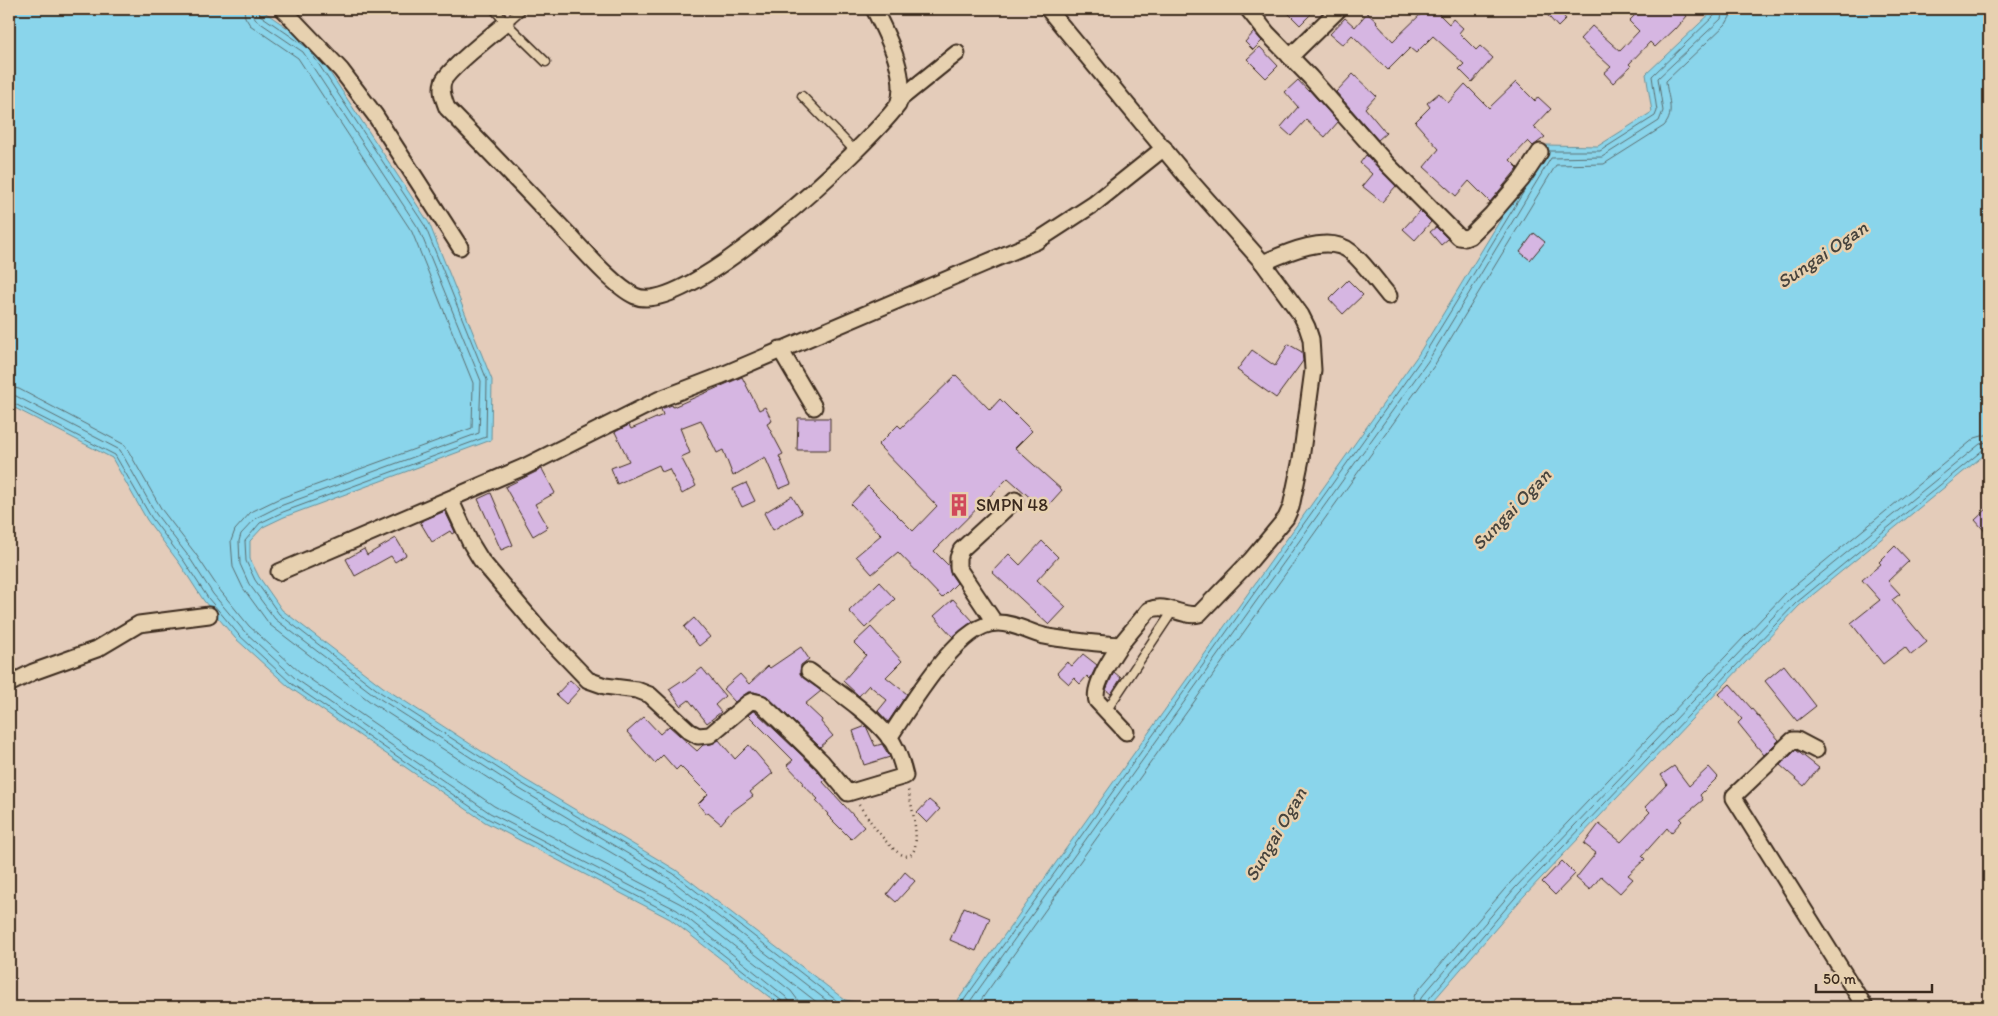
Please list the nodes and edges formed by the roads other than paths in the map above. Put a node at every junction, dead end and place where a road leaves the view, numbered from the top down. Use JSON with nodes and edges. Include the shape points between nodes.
{"nodes":[{"id":1,"x":283,"y":9,"type":"edge"},
{"id":2,"x":494,"y":9,"type":"edge"},
{"id":3,"x":522,"y":9,"type":"edge"},
{"id":4,"x":874,"y":9,"type":"edge"},
{"id":5,"x":1048,"y":9,"type":"edge"},
{"id":6,"x":1248,"y":9,"type":"edge"},
{"id":7,"x":1339,"y":9,"type":"edge"},
{"id":8,"x":506,"y":23,"type":"junction"},
{"id":9,"x":956,"y":53,"type":"dead end"},
{"id":10,"x":1290,"y":57,"type":"junction"},
{"id":11,"x":546,"y":62,"type":"dead end"},
{"id":12,"x":802,"y":96,"type":"dead end"},
{"id":13,"x":900,"y":99,"type":"junction"},
{"id":14,"x":1164,"y":148,"type":"junction"},
{"id":15,"x":855,"y":151,"type":"junction"},
{"id":16,"x":1540,"y":152,"type":"dead end"},
{"id":17,"x":460,"y":247,"type":"dead end"},
{"id":18,"x":1262,"y":263,"type":"junction"},
{"id":19,"x":1389,"y":296,"type":"dead end"},
{"id":20,"x":780,"y":349,"type":"junction"},
{"id":21,"x":814,"y":407,"type":"dead end"},
{"id":22,"x":450,"y":499,"type":"junction"},
{"id":23,"x":1016,"y":500,"type":"dead end"},
{"id":24,"x":279,"y":572,"type":"dead end"},
{"id":25,"x":1174,"y":609,"type":"junction"},
{"id":26,"x":209,"y":615,"type":"dead end"},
{"id":27,"x":995,"y":622,"type":"junction"},
{"id":28,"x":1120,"y":645,"type":"junction"},
{"id":29,"x":808,"y":671,"type":"dead end"},
{"id":30,"x":9,"y":684,"type":"edge"},
{"id":31,"x":1106,"y":711,"type":"junction"},
{"id":32,"x":1126,"y":732,"type":"dead end"},
{"id":33,"x":889,"y":738,"type":"junction"},
{"id":34,"x":1816,"y":750,"type":"dead end"},
{"id":35,"x":1865,"y":1007,"type":"edge"}],
"edges":[{"from":1,"to":17,"type":"street","via":[[340,70],[375,115]]},
{"from":2,"to":8,"type":"lane"},
{"from":3,"to":8,"type":"lane"},
{"from":4,"to":13,"type":"street","via":[[893,52],[901,81]]},
{"from":5,"to":14,"type":"street"},
{"from":6,"to":10,"type":"street"},
{"from":7,"to":10,"type":"street"},
{"from":8,"to":11,"type":"lane"},
{"from":8,"to":15,"type":"street","via":[[444,80],[442,89],[447,108],[594,261],[635,296],[665,295],[702,277],[820,185]]},
{"from":9,"to":13,"type":"street"},
{"from":10,"to":16,"type":"street","via":[[1387,164],[1459,237],[1470,236],[1492,214]]},
{"from":12,"to":15,"type":"lane"},
{"from":13,"to":15,"type":"street","via":[[894,110]]},
{"from":14,"to":18,"type":"street"},
{"from":14,"to":20,"type":"street","via":[[1094,204],[1037,241]]},
{"from":18,"to":19,"type":"street","via":[[1308,246],[1339,247],[1350,252]]},
{"from":18,"to":25,"type":"street","via":[[1307,327],[1313,352],[1295,497],[1286,518],[1252,560],[1203,611],[1192,615]]},
{"from":20,"to":21,"type":"street"},
{"from":20,"to":22,"type":"street","via":[[660,399],[524,467]]},
{"from":22,"to":24,"type":"street"},
{"from":22,"to":33,"type":"street","via":[[480,560],[588,680],[650,695],[694,734],[703,737],[710,735],[748,703],[761,702],[848,792],[905,776],[899,755]]},
{"from":23,"to":27,"type":"street","via":[[961,550],[958,558],[958,568]]},
{"from":25,"to":28,"type":"street","via":[[1159,607],[1149,610]]},
{"from":25,"to":31,"type":"lane"},
{"from":26,"to":30,"type":"street","via":[[139,624],[97,650],[33,672]]},
{"from":27,"to":28,"type":"street","via":[[1042,635]]},
{"from":27,"to":33,"type":"street","via":[[975,630],[949,654],[920,690]]},
{"from":28,"to":31,"type":"street","via":[[1095,696]]},
{"from":29,"to":33,"type":"street","via":[[844,697]]},
{"from":31,"to":32,"type":"street"},
{"from":34,"to":35,"type":"street","via":[[1793,740],[1734,798]]}]}
